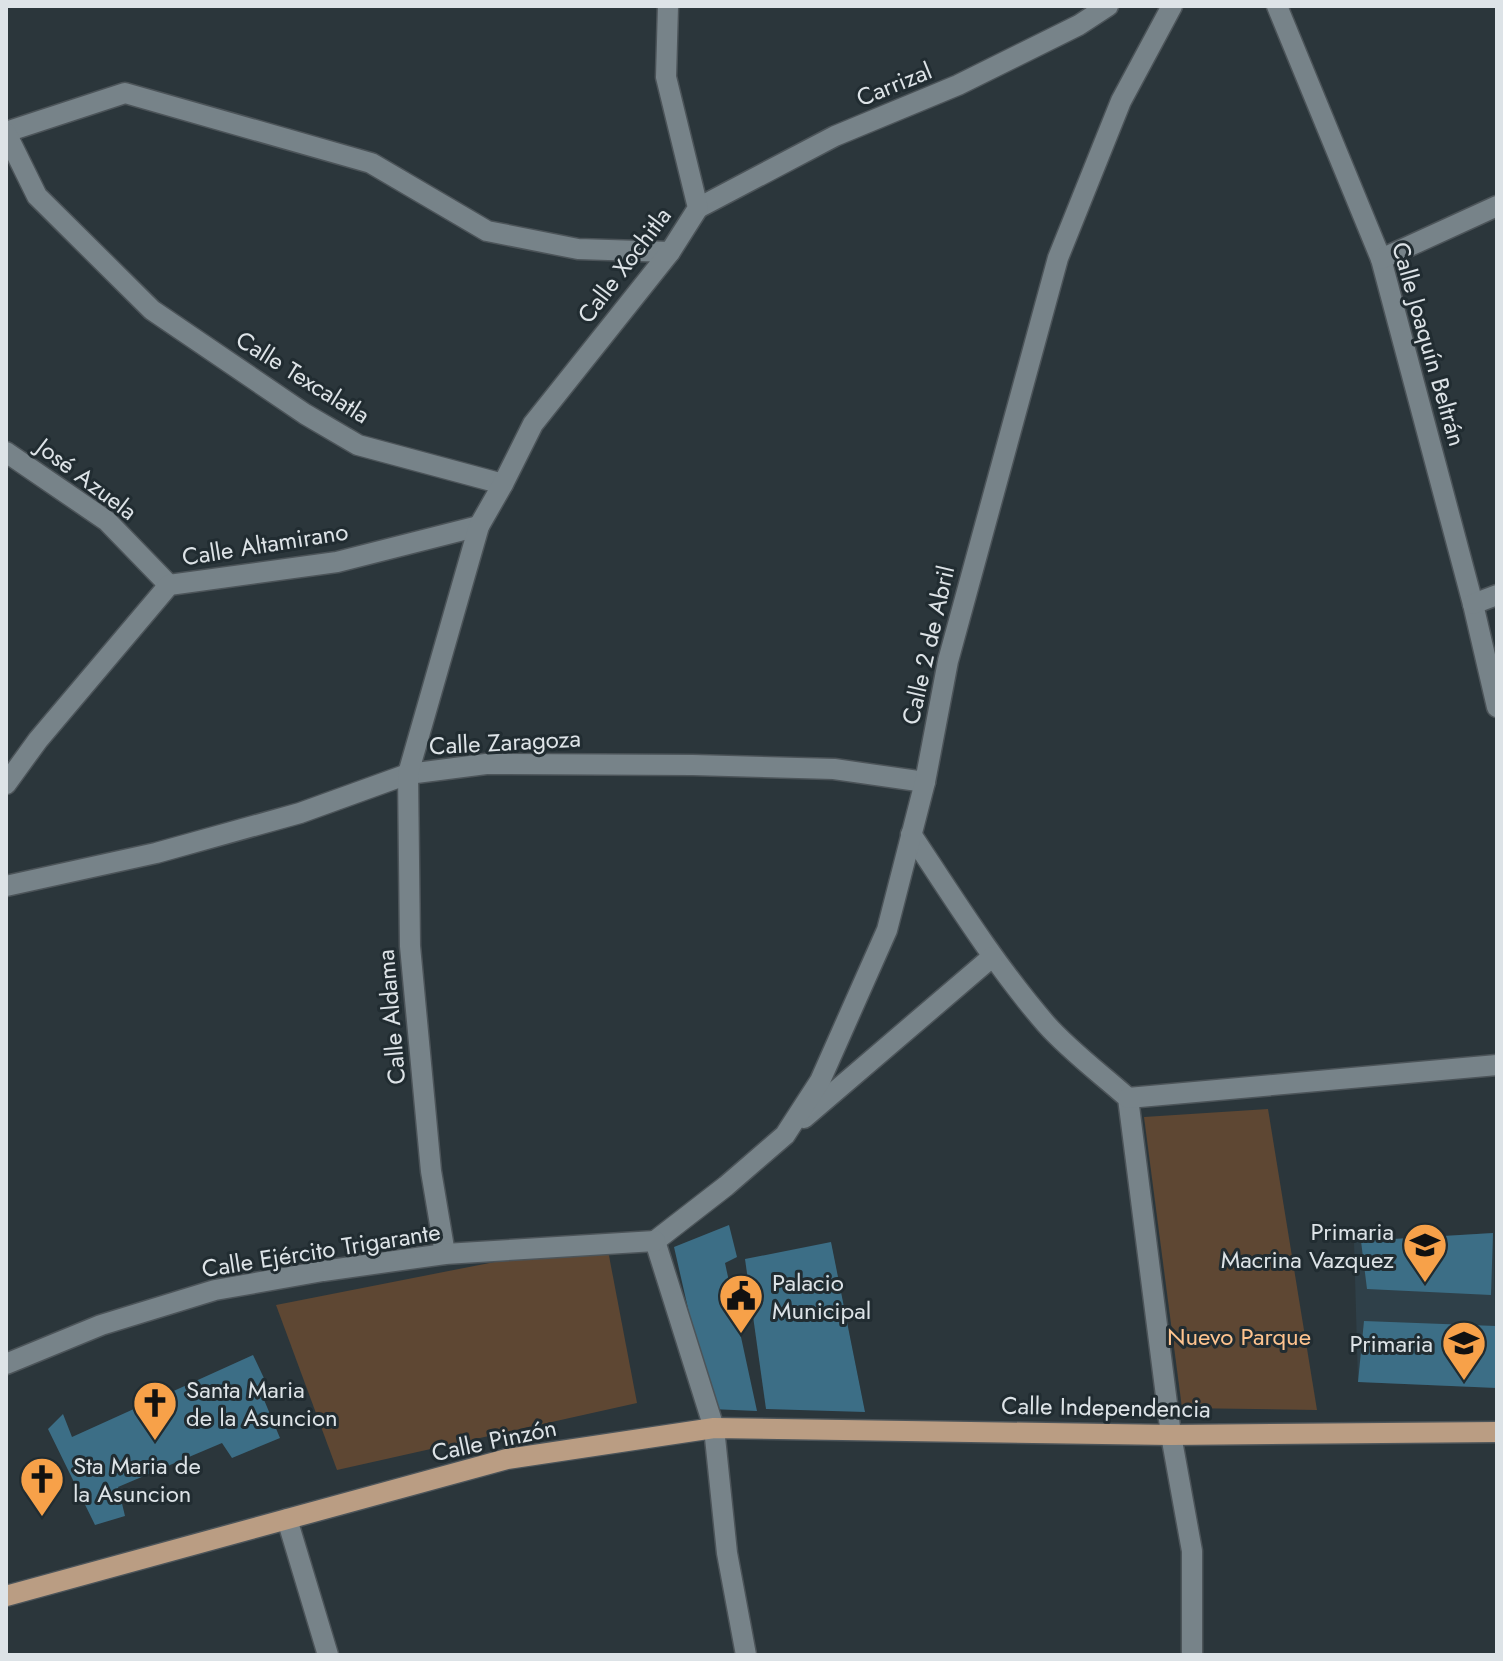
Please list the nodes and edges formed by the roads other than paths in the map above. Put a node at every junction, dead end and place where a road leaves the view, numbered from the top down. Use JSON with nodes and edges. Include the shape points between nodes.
{"nodes":[{"id":1,"x":668,"y":6,"type":"edge"},
{"id":2,"x":1108,"y":6,"type":"edge"},
{"id":3,"x":1172,"y":6,"type":"edge"},
{"id":4,"x":1277,"y":6,"type":"edge"},
{"id":5,"x":6,"y":133,"type":"edge"},
{"id":6,"x":1497,"y":206,"type":"edge"},
{"id":7,"x":698,"y":208,"type":"junction"},
{"id":8,"x":670,"y":252,"type":"junction"},
{"id":9,"x":1381,"y":259,"type":"junction"},
{"id":10,"x":6,"y":452,"type":"edge"},
{"id":11,"x":503,"y":484,"type":"junction"},
{"id":12,"x":479,"y":526,"type":"junction"},
{"id":13,"x":169,"y":585,"type":"junction"},
{"id":14,"x":1497,"y":595,"type":"edge"},
{"id":15,"x":1473,"y":604,"type":"junction"},
{"id":16,"x":1497,"y":707,"type":"edge"},
{"id":17,"x":408,"y":774,"type":"junction"},
{"id":18,"x":925,"y":782,"type":"junction"},
{"id":19,"x":6,"y":784,"type":"edge"},
{"id":20,"x":911,"y":834,"type":"junction"},
{"id":21,"x":6,"y":886,"type":"edge"},
{"id":22,"x":992,"y":957,"type":"junction"},
{"id":23,"x":1497,"y":1065,"type":"edge"},
{"id":24,"x":1128,"y":1098,"type":"junction"},
{"id":25,"x":785,"y":1135,"type":"junction"},
{"id":26,"x":655,"y":1241,"type":"junction"},
{"id":27,"x":445,"y":1254,"type":"junction"},
{"id":28,"x":6,"y":1364,"type":"edge"},
{"id":29,"x":714,"y":1428,"type":"junction"},
{"id":30,"x":1497,"y":1432,"type":"edge"},
{"id":31,"x":1171,"y":1435,"type":"junction"},
{"id":32,"x":287,"y":1519,"type":"junction"},
{"id":33,"x":6,"y":1596,"type":"edge"},
{"id":34,"x":328,"y":1655,"type":"edge"},
{"id":35,"x":746,"y":1655,"type":"edge"},
{"id":36,"x":1192,"y":1655,"type":"edge"}],
"edges":[{"from":1,"to":7,"type":"street","name":"Calle Xochitla","via":[[666,77]]},
{"from":2,"to":7,"type":"street","name":"Carrizal","via":[[958,85],[835,136]]},
{"from":3,"to":18,"type":"street","name":"Calle 2 de Abril","via":[[1121,101],[1058,258],[948,661]]},
{"from":4,"to":9,"type":"street","name":"Calle Joaquín Beltrán"},
{"from":5,"to":8,"type":"street","via":[[125,93],[371,163],[487,231],[578,249]]},
{"from":5,"to":11,"type":"street","name":"Calle Texcalatla","via":[[37,196],[152,310],[358,445]]},
{"from":6,"to":9,"type":"street"},
{"from":7,"to":8,"type":"street","name":"Calle Xochitla"},
{"from":8,"to":11,"type":"street","name":"Calle Xochitla","via":[[533,424]]},
{"from":9,"to":15,"type":"street","name":"Calle Joaquín Beltrán"},
{"from":10,"to":13,"type":"street","name":"José Azuela","via":[[107,521]]},
{"from":11,"to":12,"type":"street"},
{"from":12,"to":13,"type":"street","name":"Calle Altamirano","via":[[337,562]]},
{"from":12,"to":17,"type":"street"},
{"from":13,"to":19,"type":"street","name":"Calle Altamirano"},
{"from":14,"to":15,"type":"street"},
{"from":15,"to":16,"type":"street","name":"Calle Joaquín Beltrán"},
{"from":17,"to":18,"type":"street","name":"Calle Zaragoza","via":[[486,764],[693,765],[834,769]]},
{"from":17,"to":21,"type":"street","name":"Calle Zaragoza","via":[[300,813]]},
{"from":17,"to":27,"type":"street","name":"Calle Aldama","via":[[410,946],[431,1171]]},
{"from":18,"to":20,"type":"street","name":"Calle 2 de Abril"},
{"from":20,"to":22,"type":"street"},
{"from":20,"to":25,"type":"street","name":"Calle 2 de Abril","via":[[887,930],[820,1081]]},
{"from":22,"to":24,"type":"street","via":[[1059,1037]]},
{"from":22,"to":25,"type":"street"},
{"from":23,"to":24,"type":"street"},
{"from":24,"to":31,"type":"street"},
{"from":25,"to":26,"type":"street","name":"Calle 2 de Abril"},
{"from":26,"to":27,"type":"street","name":"Calle Ejército Trigarante"},
{"from":26,"to":29,"type":"street"},
{"from":27,"to":28,"type":"street","name":"Calle Ejército Trigarante","via":[[215,1290],[101,1325]]},
{"from":29,"to":31,"type":"main road","name":"Calle Independencia"},
{"from":29,"to":32,"type":"main road","name":"Calle Pinzón","via":[[507,1459]]},
{"from":29,"to":35,"type":"street","via":[[727,1553]]},
{"from":30,"to":31,"type":"main road","name":"Calle Independencia"},
{"from":31,"to":36,"type":"street","via":[[1192,1551]]},
{"from":32,"to":33,"type":"main road","name":"Calle Pinzón"},
{"from":32,"to":34,"type":"street"}]}
